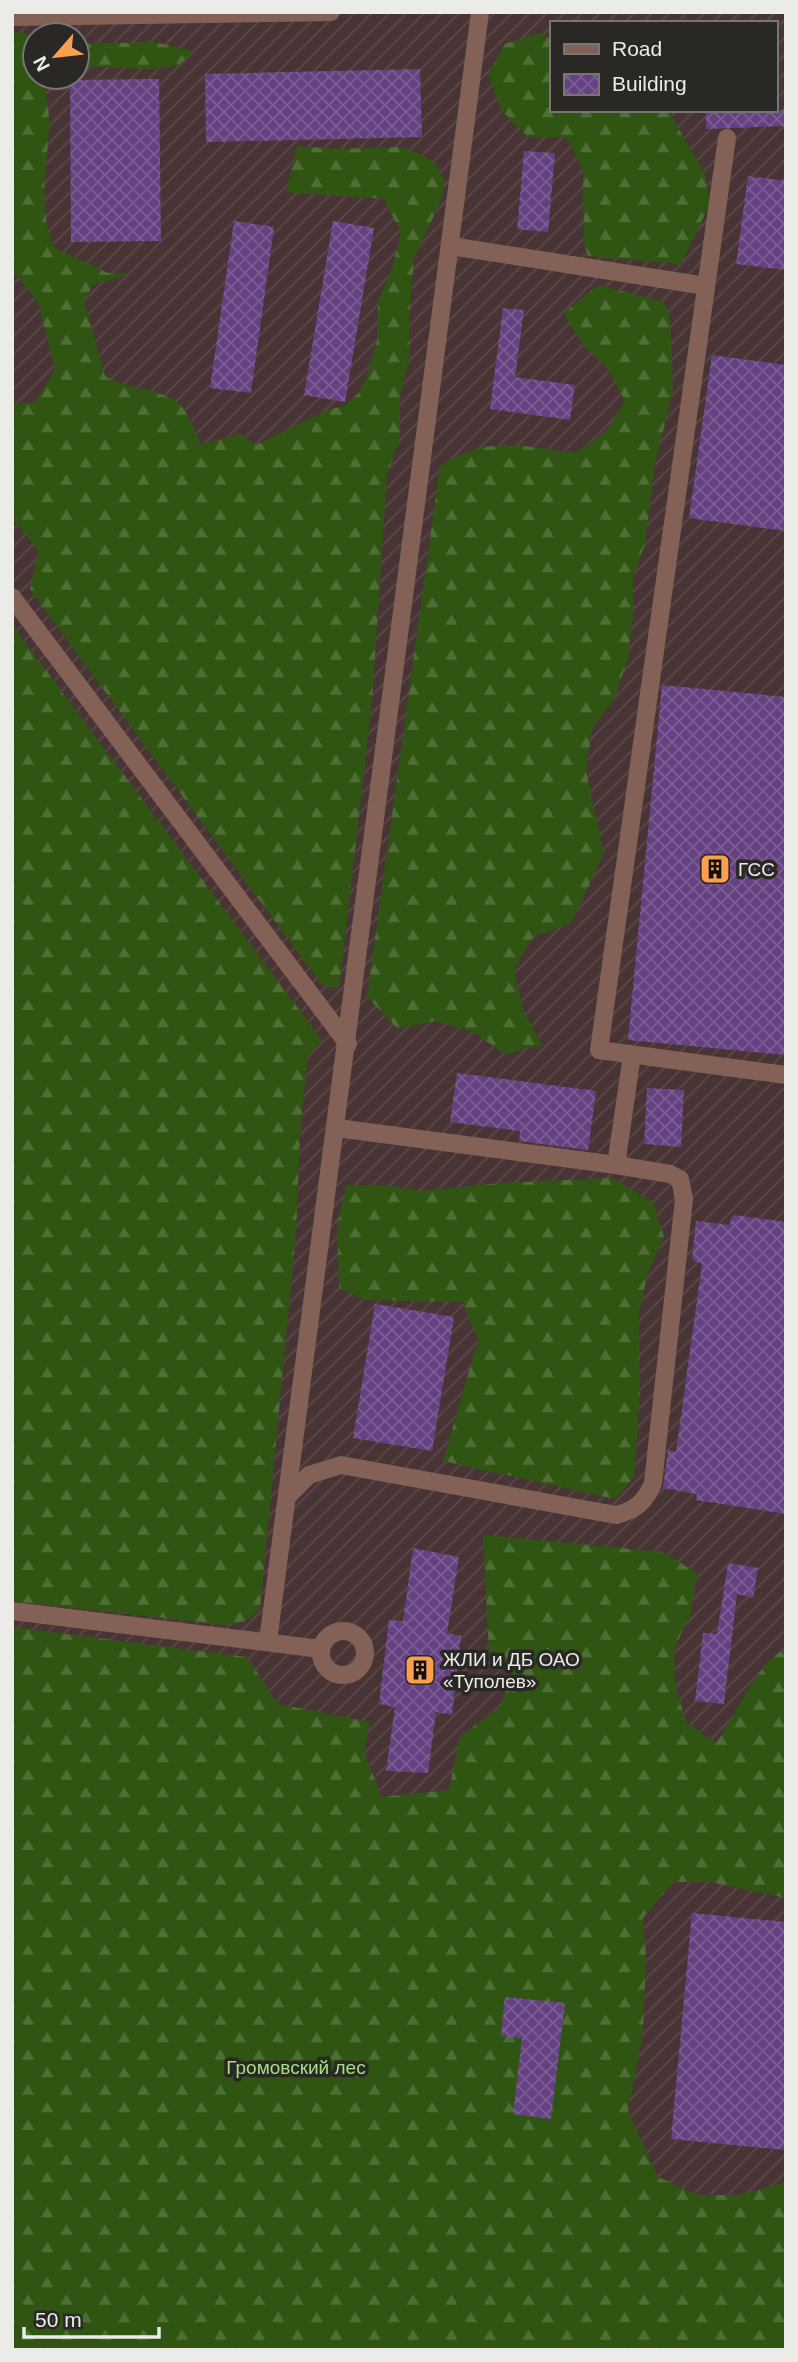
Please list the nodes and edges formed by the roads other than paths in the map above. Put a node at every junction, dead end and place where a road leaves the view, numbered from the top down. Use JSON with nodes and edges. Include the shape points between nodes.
{"nodes":[{"id":1,"x":331,"y":12,"type":"edge"},
{"id":2,"x":480,"y":12,"type":"edge"},
{"id":3,"x":12,"y":17,"type":"edge"},
{"id":4,"x":727,"y":138,"type":"dead end"},
{"id":5,"x":451,"y":246,"type":"junction"},
{"id":6,"x":706,"y":286,"type":"junction"},
{"id":7,"x":12,"y":597,"type":"edge"},
{"id":8,"x":348,"y":1044,"type":"junction"},
{"id":9,"x":632,"y":1055,"type":"junction"},
{"id":10,"x":786,"y":1075,"type":"edge"},
{"id":11,"x":337,"y":1128,"type":"junction"},
{"id":12,"x":617,"y":1165,"type":"junction"},
{"id":13,"x":288,"y":1496,"type":"junction"},
{"id":14,"x":12,"y":1611,"type":"edge"},
{"id":15,"x":268,"y":1641,"type":"junction"},
{"id":16,"x":321,"y":1650,"type":"dead end"}],
"edges":[{"from":1,"to":3,"type":"lane"},
{"from":2,"to":5,"type":"lane"},
{"from":4,"to":6,"type":"lane"},
{"from":5,"to":6,"type":"lane"},
{"from":5,"to":8,"type":"lane"},
{"from":6,"to":9,"type":"lane","via":[[599,1050]]},
{"from":7,"to":8,"type":"lane"},
{"from":8,"to":11,"type":"lane"},
{"from":9,"to":10,"type":"lane"},
{"from":9,"to":12,"type":"lane"},
{"from":11,"to":12,"type":"lane"},
{"from":11,"to":13,"type":"lane"},
{"from":12,"to":13,"type":"lane","via":[[674,1175],[683,1188],[653,1483],[640,1504],[617,1515],[341,1465],[309,1475]]},
{"from":13,"to":15,"type":"lane"},
{"from":14,"to":15,"type":"lane"},
{"from":15,"to":16,"type":"lane"}]}
